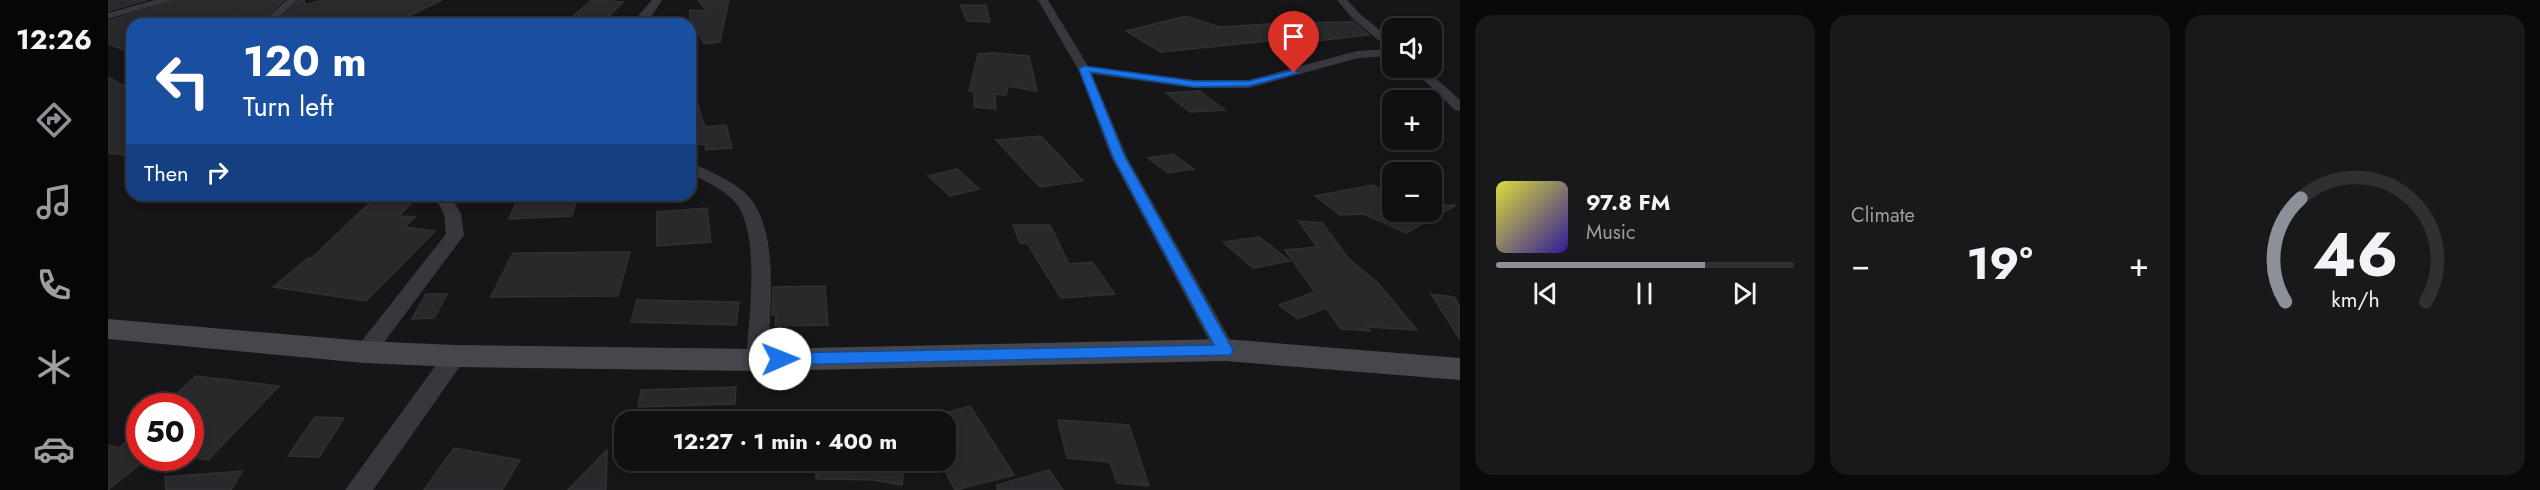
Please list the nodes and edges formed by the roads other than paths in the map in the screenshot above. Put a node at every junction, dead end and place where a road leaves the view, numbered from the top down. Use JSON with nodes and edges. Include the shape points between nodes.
{"nodes":[{"id":1,"x":133,"y":0,"type":"edge"},
{"id":2,"x":167,"y":0,"type":"edge"},
{"id":3,"x":293,"y":0,"type":"edge"},
{"id":4,"x":1043,"y":0,"type":"edge"},
{"id":5,"x":1342,"y":0,"type":"edge"},
{"id":6,"x":652,"y":1,"type":"edge"},
{"id":7,"x":146,"y":6,"type":"junction"},
{"id":8,"x":108,"y":16,"type":"edge"},
{"id":9,"x":272,"y":18,"type":"edge"},
{"id":10,"x":642,"y":18,"type":"edge"},
{"id":11,"x":1382,"y":38,"type":"edge"},
{"id":12,"x":1382,"y":53,"type":"edge"},
{"id":13,"x":1084,"y":69,"type":"junction"},
{"id":14,"x":1428,"y":78,"type":"edge"},
{"id":15,"x":1460,"y":107,"type":"edge"},
{"id":16,"x":698,"y":171,"type":"dead end"},
{"id":17,"x":446,"y":201,"type":"edge"},
{"id":18,"x":108,"y":329,"type":"edge"},
{"id":19,"x":1225,"y":350,"type":"junction"},
{"id":20,"x":365,"y":352,"type":"junction"},
{"id":21,"x":455,"y":356,"type":"junction"},
{"id":22,"x":757,"y":360,"type":"junction"},
{"id":23,"x":1460,"y":369,"type":"edge"},
{"id":24,"x":358,"y":490,"type":"edge"}],
"edges":[{"from":1,"to":7,"type":"street"},
{"from":2,"to":7,"type":"street"},
{"from":3,"to":9,"type":"street"},
{"from":4,"to":13,"type":"street"},
{"from":5,"to":11,"type":"street"},
{"from":6,"to":10,"type":"street"},
{"from":7,"to":8,"type":"street"},
{"from":12,"to":13,"type":"street","via":[[1357,55],[1249,84],[1194,84]]},
{"from":13,"to":19,"type":"street","via":[[1119,157]]},
{"from":14,"to":15,"type":"street"},
{"from":16,"to":22,"type":"street","via":[[736,194],[755,221],[760,272]]},
{"from":17,"to":20,"type":"street","via":[[456,223],[455,235]]},
{"from":18,"to":20,"type":"main road"},
{"from":19,"to":22,"type":"main road"},
{"from":19,"to":23,"type":"main road"},
{"from":20,"to":21,"type":"main road"},
{"from":21,"to":22,"type":"main road"},
{"from":21,"to":24,"type":"street"}]}
